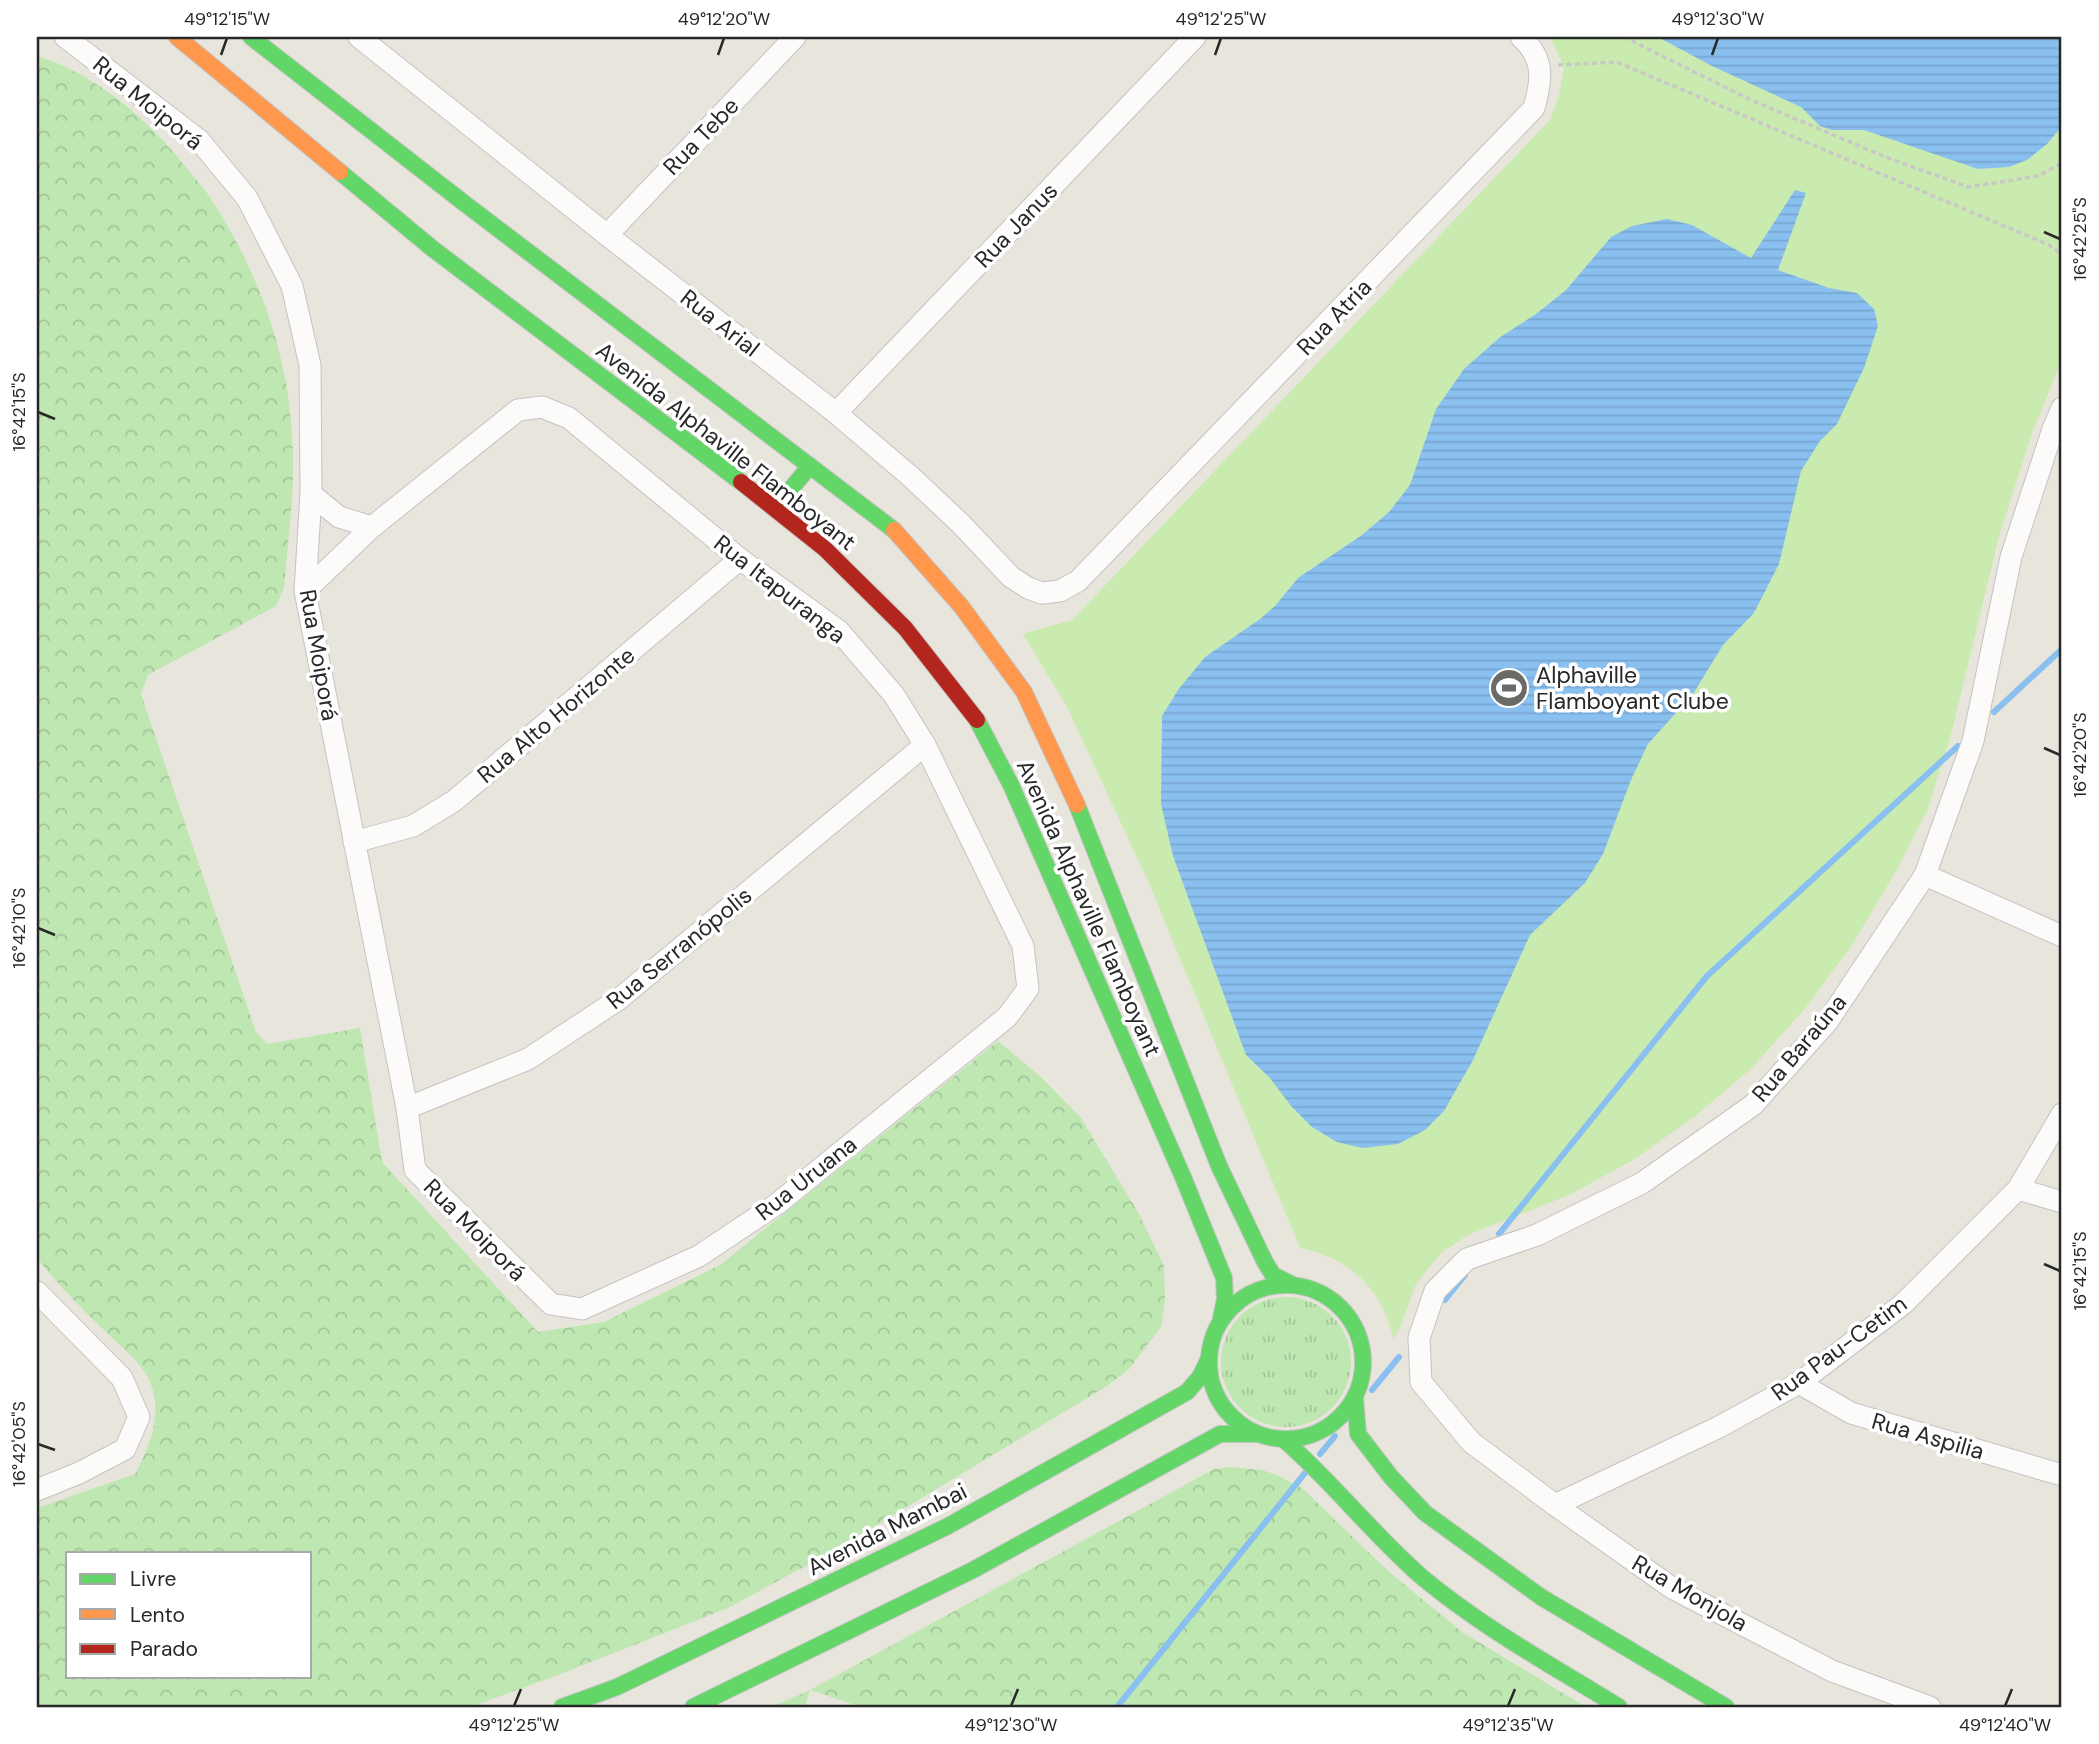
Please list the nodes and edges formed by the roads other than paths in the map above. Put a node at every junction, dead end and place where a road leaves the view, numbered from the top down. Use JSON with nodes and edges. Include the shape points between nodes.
{"nodes":[{"id":1,"x":65,"y":37,"type":"edge"},
{"id":2,"x":177,"y":37,"type":"edge"},
{"id":3,"x":251,"y":37,"type":"edge"},
{"id":4,"x":359,"y":37,"type":"edge"},
{"id":5,"x":795,"y":37,"type":"edge"},
{"id":6,"x":1195,"y":37,"type":"edge"},
{"id":7,"x":1521,"y":37,"type":"edge"},
{"id":8,"x":383,"y":43,"type":"edge"},
{"id":9,"x":607,"y":234,"type":"junction"},
{"id":10,"x":2062,"y":408,"type":"edge"},
{"id":11,"x":836,"y":413,"type":"junction"},
{"id":12,"x":810,"y":466,"type":"junction"},
{"id":13,"x":311,"y":494,"type":"junction"},
{"id":14,"x":775,"y":508,"type":"junction"},
{"id":15,"x":372,"y":527,"type":"junction"},
{"id":16,"x":740,"y":559,"type":"junction"},
{"id":17,"x":1079,"y":581,"type":"joint"},
{"id":18,"x":305,"y":591,"type":"junction"},
{"id":19,"x":925,"y":745,"type":"junction"},
{"id":20,"x":354,"y":842,"type":"junction"},
{"id":21,"x":1924,"y":875,"type":"junction"},
{"id":22,"x":2062,"y":936,"type":"edge"},
{"id":23,"x":1028,"y":989,"type":"joint"},
{"id":24,"x":407,"y":1108,"type":"junction"},
{"id":25,"x":2062,"y":1114,"type":"edge"},
{"id":26,"x":2018,"y":1189,"type":"junction"},
{"id":27,"x":2062,"y":1202,"type":"edge"},
{"id":28,"x":1291,"y":1284,"type":"junction"},
{"id":29,"x":37,"y":1292,"type":"edge"},
{"id":30,"x":551,"y":1304,"type":"joint"},
{"id":31,"x":1221,"y":1318,"type":"junction"},
{"id":32,"x":1209,"y":1358,"type":"junction"},
{"id":33,"x":1799,"y":1384,"type":"junction"},
{"id":34,"x":1355,"y":1398,"type":"junction"},
{"id":35,"x":1257,"y":1434,"type":"junction"},
{"id":36,"x":1283,"y":1439,"type":"junction"},
{"id":37,"x":1471,"y":1442,"type":"joint"},
{"id":38,"x":2062,"y":1475,"type":"edge"},
{"id":39,"x":37,"y":1490,"type":"edge"},
{"id":40,"x":1555,"y":1505,"type":"junction"},
{"id":41,"x":562,"y":1707,"type":"edge"},
{"id":42,"x":693,"y":1707,"type":"edge"},
{"id":43,"x":1619,"y":1707,"type":"edge"},
{"id":44,"x":1726,"y":1707,"type":"edge"},
{"id":45,"x":1930,"y":1707,"type":"edge"}],
"edges":[{"from":1,"to":13,"type":"street","name":"Rua Moiporá","via":[[199,140],[247,198],[292,286],[310,365]]},
{"from":2,"to":14,"type":"street","name":"Avenida Alphaville Flamboyant","via":[[433,248]]},
{"from":3,"to":12,"type":"street","name":"Avenida Alphaville Flamboyant"},
{"from":4,"to":8,"type":"street","name":"Rua Arial"},
{"from":5,"to":9,"type":"street","name":"Rua Tebe"},
{"from":6,"to":11,"type":"street","name":"Rua Janus"},
{"from":7,"to":17,"type":"street","name":"Rua Atria","via":[[1540,66],[1541,84],[1534,108],[1518,128]]},
{"from":8,"to":9,"type":"street","name":"Rua Arial"},
{"from":9,"to":11,"type":"street","name":"Rua Arial"},
{"from":10,"to":21,"type":"street","name":"Rua Baraúna","via":[[2011,557],[1973,741]]},
{"from":11,"to":17,"type":"street","name":"Rua Arial","via":[[920,485],[1011,577],[1042,593],[1060,591]]},
{"from":12,"to":14,"type":"street"},
{"from":12,"to":28,"type":"street","name":"Avenida Alphaville Flamboyant","via":[[894,530],[961,606],[1024,692],[1070,789],[1219,1166],[1265,1262],[1273,1275]]},
{"from":13,"to":15,"type":"street","via":[[339,517]]},
{"from":13,"to":18,"type":"street","name":"Rua Moiporá"},
{"from":14,"to":31,"type":"street","name":"Avenida Alphaville Flamboyant","via":[[905,628],[971,712],[1011,785],[1183,1177],[1224,1278]]},
{"from":15,"to":16,"type":"street","name":"Rua Itapuranga","via":[[518,410],[542,407],[569,418]]},
{"from":15,"to":18,"type":"street"},
{"from":16,"to":19,"type":"street","name":"Rua Itapuranga","via":[[839,631],[894,695]]},
{"from":16,"to":20,"type":"street","name":"Rua Alto Horizonte","via":[[454,801],[413,826]]},
{"from":18,"to":20,"type":"street","name":"Rua Moiporá"},
{"from":19,"to":23,"type":"street","name":"Rua Itapuranga","via":[[1023,946]]},
{"from":19,"to":24,"type":"street","name":"Rua Serranópolis","via":[[619,999],[528,1059]]},
{"from":20,"to":24,"type":"street","name":"Rua Moiporá"},
{"from":21,"to":22,"type":"street"},
{"from":21,"to":37,"type":"street","name":"Rua Baraúna","via":[[1828,1021],[1753,1104],[1642,1183],[1537,1235],[1467,1259],[1435,1291],[1419,1338],[1420,1382]]},
{"from":23,"to":30,"type":"street","name":"Rua Uruana","via":[[1007,1017],[777,1204],[699,1256],[582,1309]]},
{"from":24,"to":30,"type":"street","name":"Rua Moiporá","via":[[415,1170]]},
{"from":25,"to":26,"type":"street","name":"Rua Pau-Cetim"},
{"from":26,"to":27,"type":"street"},
{"from":26,"to":33,"type":"street","name":"Rua Pau-Cetim","via":[[1903,1304]]},
{"from":28,"to":31,"type":"street","via":[[1265,1287],[1240,1298]]},
{"from":28,"to":34,"type":"street","via":[[1317,1290],[1340,1306],[1354,1325],[1362,1345],[1363,1373]]},
{"from":29,"to":39,"type":"street","via":[[122,1378],[139,1416],[125,1449]]},
{"from":31,"to":32,"type":"street","via":[[1210,1342]]},
{"from":32,"to":35,"type":"street","via":[[1217,1398],[1234,1419]]},
{"from":32,"to":41,"type":"street","name":"Avenida Mambai","via":[[1187,1392],[948,1526],[617,1687]]},
{"from":33,"to":38,"type":"street","name":"Rua Aspilia","via":[[1851,1413]]},
{"from":33,"to":40,"type":"street","name":"Rua Pau-Cetim"},
{"from":34,"to":36,"type":"street","via":[[1339,1419],[1310,1436]]},
{"from":34,"to":44,"type":"street","via":[[1358,1434],[1425,1513],[1541,1597]]},
{"from":35,"to":36,"type":"street"},
{"from":35,"to":42,"type":"street","via":[[1220,1434],[974,1570]]},
{"from":36,"to":43,"type":"street","via":[[1424,1578],[1470,1614]]},
{"from":37,"to":40,"type":"street","name":"Rua Monjola"},
{"from":40,"to":45,"type":"street","name":"Rua Monjola","via":[[1672,1588],[1832,1671]]}]}
